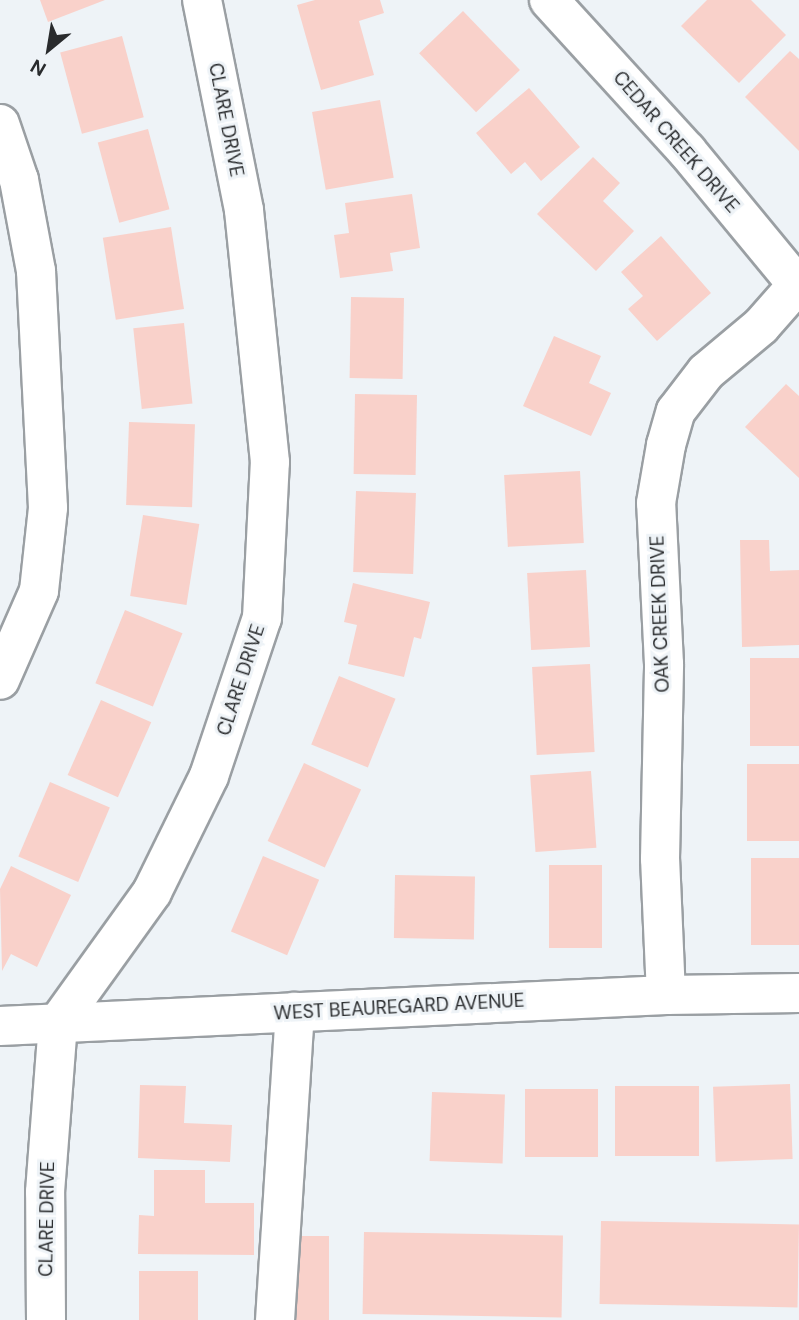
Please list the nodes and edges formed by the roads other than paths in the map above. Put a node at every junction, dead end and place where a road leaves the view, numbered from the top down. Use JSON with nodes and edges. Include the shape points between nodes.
{"nodes":[{"id":1,"x":202,"y":0,"type":"edge"},
{"id":2,"x":549,"y":0,"type":"edge"},
{"id":3,"x":0,"y":124,"type":"edge"},
{"id":4,"x":798,"y":286,"type":"edge"},
{"id":5,"x":0,"y":680,"type":"edge"},
{"id":6,"x":799,"y":993,"type":"edge"},
{"id":7,"x":666,"y":995,"type":"junction"},
{"id":8,"x":295,"y":1012,"type":"junction"},
{"id":9,"x":58,"y":1023,"type":"junction"},
{"id":10,"x":0,"y":1026,"type":"edge"},
{"id":11,"x":46,"y":1320,"type":"edge"},
{"id":12,"x":275,"y":1320,"type":"edge"}],
"edges":[{"from":1,"to":9,"type":"street","name":"CLARE DRIVE","via":[[244,210],[270,462],[262,618],[209,776],[152,892]]},
{"from":2,"to":4,"type":"street","name":"CEDAR CREEK DRIVE","via":[[687,151]]},
{"from":3,"to":5,"type":"street","via":[[19,180],[36,271],[48,508],[38,590]]},
{"from":4,"to":7,"type":"street","name":"OAK CREEK DRIVE","via":[[761,326],[706,372],[676,411],[666,445],[656,503],[664,664],[660,859]]},
{"from":6,"to":7,"type":"street","name":"WEST BEAUREGARD AVENUE"},
{"from":7,"to":8,"type":"street","name":"WEST BEAUREGARD AVENUE"},
{"from":8,"to":9,"type":"street","name":"WEST BEAUREGARD AVENUE"},
{"from":8,"to":12,"type":"street"},
{"from":9,"to":10,"type":"street","name":"WEST BEAUREGARD AVENUE"},
{"from":9,"to":11,"type":"street","name":"CLARE DRIVE","via":[[45,1192]]}]}
